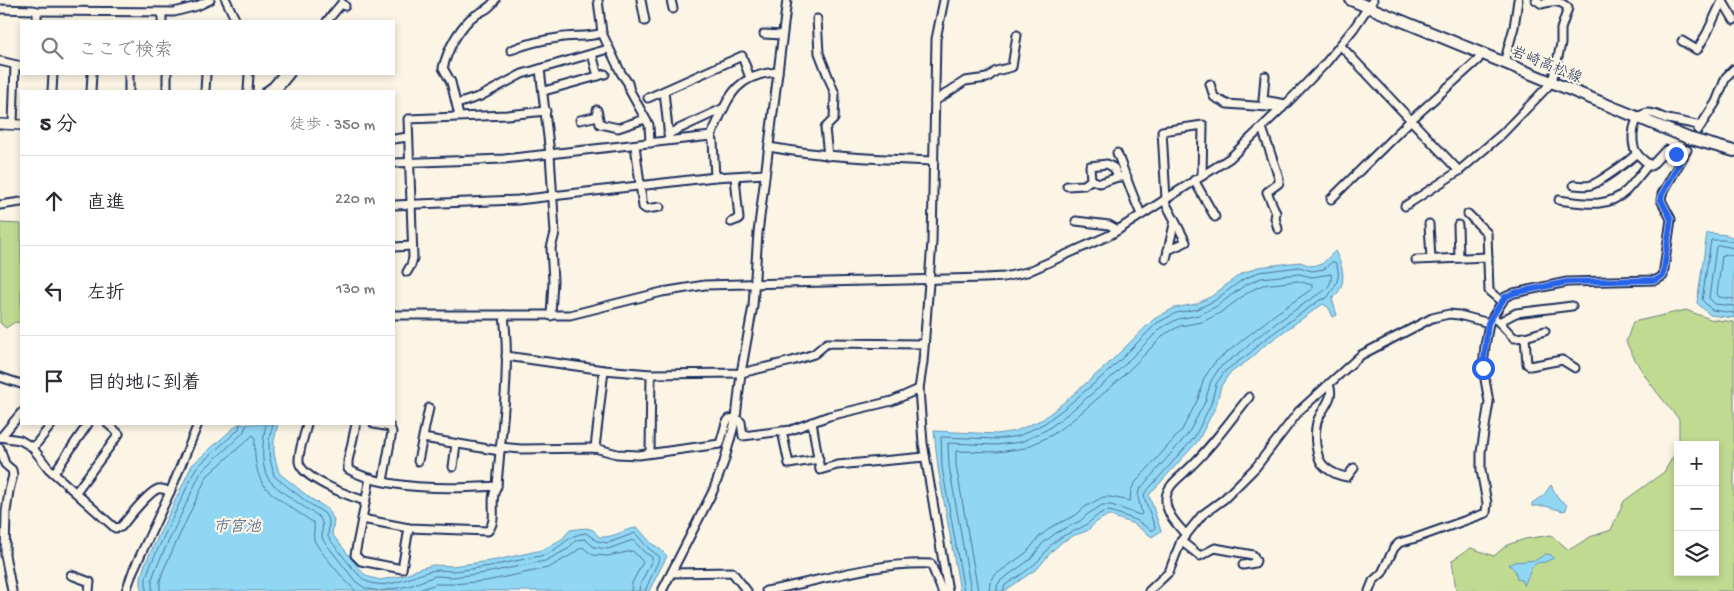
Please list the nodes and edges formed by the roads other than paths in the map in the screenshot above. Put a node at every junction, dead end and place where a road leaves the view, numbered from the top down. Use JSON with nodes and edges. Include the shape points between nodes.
{"nodes":[{"id":1,"x":210,"y":0,"type":"edge"},
{"id":2,"x":226,"y":0,"type":"edge"},
{"id":3,"x":496,"y":0,"type":"edge"},
{"id":4,"x":598,"y":0,"type":"edge"},
{"id":5,"x":641,"y":0,"type":"edge"},
{"id":6,"x":671,"y":0,"type":"edge"},
{"id":7,"x":787,"y":0,"type":"edge"},
{"id":8,"x":944,"y":0,"type":"edge"},
{"id":9,"x":1351,"y":0,"type":"edge"},
{"id":10,"x":1518,"y":0,"type":"edge"},
{"id":11,"x":1536,"y":0,"type":"edge"},
{"id":12,"x":1550,"y":1,"type":"edge"},
{"id":13,"x":1722,"y":1,"type":"edge"},
{"id":14,"x":347,"y":3,"type":"edge"},
{"id":15,"x":1370,"y":3,"type":"edge"},
{"id":16,"x":0,"y":9,"type":"edge"},
{"id":17,"x":673,"y":10,"type":"dead end"},
{"id":18,"x":37,"y":11,"type":"junction"},
{"id":19,"x":162,"y":13,"type":"junction"},
{"id":20,"x":817,"y":19,"type":"dead end"},
{"id":21,"x":37,"y":20,"type":"edge"},
{"id":22,"x":162,"y":20,"type":"edge"},
{"id":23,"x":236,"y":20,"type":"edge"},
{"id":24,"x":328,"y":20,"type":"edge"},
{"id":25,"x":333,"y":20,"type":"edge"},
{"id":26,"x":1734,"y":20,"type":"edge"},
{"id":27,"x":645,"y":21,"type":"dead end"},
{"id":28,"x":602,"y":33,"type":"junction"},
{"id":29,"x":764,"y":34,"type":"dead end"},
{"id":30,"x":782,"y":35,"type":"junction"},
{"id":31,"x":1017,"y":35,"type":"dead end"},
{"id":32,"x":1682,"y":41,"type":"dead end"},
{"id":33,"x":1340,"y":45,"type":"junction"},
{"id":34,"x":608,"y":49,"type":"junction"},
{"id":35,"x":511,"y":50,"type":"dead end"},
{"id":36,"x":1480,"y":53,"type":"junction"},
{"id":37,"x":592,"y":54,"type":"junction"},
{"id":38,"x":0,"y":61,"type":"edge"},
{"id":39,"x":1504,"y":63,"type":"junction"},
{"id":40,"x":18,"y":65,"type":"edge"},
{"id":41,"x":540,"y":69,"type":"junction"},
{"id":42,"x":1734,"y":69,"type":"edge"},
{"id":43,"x":778,"y":72,"type":"junction"},
{"id":44,"x":53,"y":75,"type":"edge"},
{"id":45,"x":92,"y":75,"type":"edge"},
{"id":46,"x":129,"y":75,"type":"edge"},
{"id":47,"x":168,"y":75,"type":"edge"},
{"id":48,"x":206,"y":75,"type":"edge"},
{"id":49,"x":249,"y":75,"type":"edge"},
{"id":50,"x":282,"y":75,"type":"edge"},
{"id":51,"x":289,"y":75,"type":"edge"},
{"id":52,"x":1265,"y":76,"type":"dead end"},
{"id":53,"x":750,"y":78,"type":"junction"},
{"id":54,"x":1552,"y":82,"type":"junction"},
{"id":55,"x":1210,"y":84,"type":"dead end"},
{"id":56,"x":52,"y":90,"type":"edge"},
{"id":57,"x":91,"y":90,"type":"edge"},
{"id":58,"x":129,"y":90,"type":"edge"},
{"id":59,"x":167,"y":90,"type":"edge"},
{"id":60,"x":205,"y":90,"type":"edge"},
{"id":61,"x":248,"y":90,"type":"edge"},
{"id":62,"x":267,"y":90,"type":"edge"},
{"id":63,"x":277,"y":90,"type":"edge"},
{"id":64,"x":544,"y":90,"type":"junction"},
{"id":65,"x":664,"y":91,"type":"junction"},
{"id":66,"x":648,"y":98,"type":"dead end"},
{"id":67,"x":935,"y":101,"type":"junction"},
{"id":68,"x":458,"y":104,"type":"junction"},
{"id":69,"x":1284,"y":106,"type":"junction"},
{"id":70,"x":724,"y":108,"type":"junction"},
{"id":71,"x":546,"y":111,"type":"junction"},
{"id":72,"x":459,"y":116,"type":"junction"},
{"id":73,"x":1639,"y":118,"type":"junction"},
{"id":74,"x":645,"y":119,"type":"junction"},
{"id":75,"x":580,"y":120,"type":"dead end"},
{"id":76,"x":1411,"y":120,"type":"junction"},
{"id":77,"x":0,"y":124,"type":"edge"},
{"id":78,"x":17,"y":124,"type":"edge"},
{"id":79,"x":1262,"y":128,"type":"junction"},
{"id":80,"x":711,"y":136,"type":"junction"},
{"id":81,"x":408,"y":137,"type":"junction"},
{"id":82,"x":669,"y":138,"type":"junction"},
{"id":83,"x":395,"y":139,"type":"edge"},
{"id":84,"x":650,"y":143,"type":"junction"},
{"id":85,"x":635,"y":145,"type":"junction"},
{"id":86,"x":769,"y":147,"type":"junction"},
{"id":87,"x":1687,"y":150,"type":"dead end"},
{"id":88,"x":1734,"y":151,"type":"edge"},
{"id":89,"x":1117,"y":153,"type":"dead end"},
{"id":90,"x":1637,"y":153,"type":"junction"},
{"id":91,"x":550,"y":154,"type":"junction"},
{"id":92,"x":828,"y":156,"type":"junction"},
{"id":93,"x":1683,"y":157,"type":"junction"},
{"id":94,"x":934,"y":161,"type":"junction"},
{"id":95,"x":395,"y":163,"type":"edge"},
{"id":96,"x":409,"y":163,"type":"junction"},
{"id":97,"x":1649,"y":164,"type":"junction"},
{"id":98,"x":1459,"y":171,"type":"junction"},
{"id":99,"x":765,"y":174,"type":"junction"},
{"id":100,"x":1202,"y":176,"type":"junction"},
{"id":101,"x":715,"y":177,"type":"junction"},
{"id":102,"x":735,"y":177,"type":"junction"},
{"id":103,"x":1118,"y":177,"type":"junction"},
{"id":104,"x":1127,"y":177,"type":"junction"},
{"id":105,"x":1091,"y":180,"type":"junction"},
{"id":106,"x":1194,"y":180,"type":"junction"},
{"id":107,"x":1574,"y":185,"type":"dead end"},
{"id":108,"x":640,"y":186,"type":"junction"},
{"id":109,"x":1067,"y":186,"type":"dead end"},
{"id":110,"x":553,"y":196,"type":"junction"},
{"id":111,"x":1165,"y":199,"type":"junction"},
{"id":112,"x":1331,"y":199,"type":"dead end"},
{"id":113,"x":1559,"y":200,"type":"dead end"},
{"id":114,"x":20,"y":202,"type":"edge"},
{"id":115,"x":411,"y":204,"type":"junction"},
{"id":116,"x":0,"y":205,"type":"edge"},
{"id":117,"x":395,"y":205,"type":"edge"},
{"id":118,"x":660,"y":206,"type":"dead end"},
{"id":119,"x":1405,"y":206,"type":"dead end"},
{"id":120,"x":1141,"y":214,"type":"junction"},
{"id":121,"x":1468,"y":214,"type":"dead end"},
{"id":122,"x":1216,"y":218,"type":"dead end"},
{"id":123,"x":1175,"y":220,"type":"junction"},
{"id":124,"x":1076,"y":221,"type":"dead end"},
{"id":125,"x":731,"y":222,"type":"dead end"},
{"id":126,"x":1429,"y":224,"type":"dead end"},
{"id":127,"x":1458,"y":225,"type":"dead end"},
{"id":128,"x":1278,"y":229,"type":"dead end"},
{"id":129,"x":1118,"y":230,"type":"junction"},
{"id":130,"x":412,"y":246,"type":"junction"},
{"id":131,"x":395,"y":247,"type":"edge"},
{"id":132,"x":1168,"y":250,"type":"junction"},
{"id":133,"x":1459,"y":258,"type":"junction"},
{"id":134,"x":1488,"y":258,"type":"junction"},
{"id":135,"x":1166,"y":259,"type":"dead end"},
{"id":136,"x":1431,"y":259,"type":"junction"},
{"id":137,"x":1416,"y":260,"type":"dead end"},
{"id":138,"x":406,"y":272,"type":"dead end"},
{"id":139,"x":930,"y":280,"type":"junction"},
{"id":140,"x":755,"y":283,"type":"junction"},
{"id":141,"x":1502,"y":302,"type":"junction"},
{"id":142,"x":1572,"y":306,"type":"dead end"},
{"id":143,"x":395,"y":315,"type":"edge"},
{"id":144,"x":504,"y":316,"type":"junction"},
{"id":145,"x":551,"y":316,"type":"junction"},
{"id":146,"x":1493,"y":321,"type":"junction"},
{"id":147,"x":1545,"y":331,"type":"dead end"},
{"id":148,"x":1526,"y":337,"type":"junction"},
{"id":149,"x":924,"y":344,"type":"junction"},
{"id":150,"x":506,"y":356,"type":"junction"},
{"id":151,"x":1575,"y":368,"type":"dead end"},
{"id":152,"x":604,"y":370,"type":"junction"},
{"id":153,"x":741,"y":373,"type":"junction"},
{"id":154,"x":651,"y":374,"type":"junction"},
{"id":155,"x":1,"y":380,"type":"edge"},
{"id":156,"x":20,"y":384,"type":"edge"},
{"id":157,"x":1328,"y":384,"type":"junction"},
{"id":158,"x":920,"y":389,"type":"junction"},
{"id":159,"x":1249,"y":397,"type":"dead end"},
{"id":160,"x":429,"y":408,"type":"dead end"},
{"id":161,"x":20,"y":414,"type":"edge"},
{"id":162,"x":736,"y":418,"type":"junction"},
{"id":163,"x":812,"y":422,"type":"junction"},
{"id":164,"x":51,"y":425,"type":"edge"},
{"id":165,"x":87,"y":425,"type":"edge"},
{"id":166,"x":109,"y":425,"type":"edge"},
{"id":167,"x":198,"y":425,"type":"edge"},
{"id":168,"x":307,"y":425,"type":"edge"},
{"id":169,"x":356,"y":425,"type":"edge"},
{"id":170,"x":378,"y":425,"type":"edge"},
{"id":171,"x":782,"y":431,"type":"junction"},
{"id":172,"x":1,"y":437,"type":"edge"},
{"id":173,"x":423,"y":438,"type":"junction"},
{"id":174,"x":456,"y":444,"type":"junction"},
{"id":175,"x":0,"y":448,"type":"edge"},
{"id":176,"x":33,"y":448,"type":"junction"},
{"id":177,"x":595,"y":448,"type":"junction"},
{"id":178,"x":500,"y":449,"type":"junction"},
{"id":179,"x":650,"y":453,"type":"junction"},
{"id":180,"x":925,"y":457,"type":"junction"},
{"id":181,"x":818,"y":459,"type":"junction"},
{"id":182,"x":418,"y":461,"type":"dead end"},
{"id":183,"x":453,"y":467,"type":"dead end"},
{"id":184,"x":1354,"y":468,"type":"dead end"},
{"id":185,"x":54,"y":473,"type":"junction"},
{"id":186,"x":370,"y":478,"type":"junction"},
{"id":187,"x":383,"y":481,"type":"junction"},
{"id":188,"x":497,"y":486,"type":"junction"},
{"id":189,"x":76,"y":492,"type":"junction"},
{"id":190,"x":170,"y":492,"type":"junction"},
{"id":191,"x":365,"y":501,"type":"junction"},
{"id":192,"x":362,"y":519,"type":"junction"},
{"id":193,"x":409,"y":528,"type":"junction"},
{"id":194,"x":1183,"y":538,"type":"junction"},
{"id":195,"x":1242,"y":565,"type":"dead end"},
{"id":196,"x":672,"y":573,"type":"junction"},
{"id":197,"x":71,"y":575,"type":"dead end"},
{"id":198,"x":12,"y":591,"type":"edge"},
{"id":199,"x":89,"y":591,"type":"edge"},
{"id":200,"x":126,"y":591,"type":"edge"},
{"id":201,"x":662,"y":591,"type":"edge"},
{"id":202,"x":747,"y":591,"type":"edge"},
{"id":203,"x":766,"y":591,"type":"edge"},
{"id":204,"x":942,"y":591,"type":"edge"},
{"id":205,"x":948,"y":591,"type":"edge"},
{"id":206,"x":1149,"y":591,"type":"edge"},
{"id":207,"x":1369,"y":591,"type":"edge"}],
"edges":[{"from":1,"to":19,"type":"street","via":[[184,10]]},
{"from":2,"to":23,"type":"street"},
{"from":3,"to":68,"type":"street","via":[[455,36],[446,58],[443,68]]},
{"from":4,"to":28,"type":"street"},
{"from":5,"to":27,"type":"street"},
{"from":6,"to":17,"type":"street"},
{"from":7,"to":30,"type":"street"},
{"from":8,"to":67,"type":"street","via":[[936,39]]},
{"from":9,"to":15,"type":"main road","name":"岩崎高松線"},
{"from":10,"to":39,"type":"street"},
{"from":11,"to":12,"type":"street","via":[[1542,4]]},
{"from":12,"to":54,"type":"street","via":[[1559,0],[1568,8]]},
{"from":13,"to":26,"type":"street"},
{"from":13,"to":32,"type":"street","via":[[1697,50]]},
{"from":14,"to":24,"type":"street","via":[[342,3]]},
{"from":14,"to":25,"type":"street"},
{"from":15,"to":33,"type":"street"},
{"from":15,"to":36,"type":"main road","name":"岩崎高松線"},
{"from":16,"to":18,"type":"street"},
{"from":18,"to":19,"type":"street"},
{"from":18,"to":21,"type":"street"},
{"from":19,"to":22,"type":"street"},
{"from":20,"to":92,"type":"street","via":[[820,53],[835,94],[834,119],[825,128]]},
{"from":28,"to":34,"type":"street"},
{"from":28,"to":35,"type":"street","via":[[558,37]]},
{"from":29,"to":30,"type":"street"},
{"from":30,"to":43,"type":"street"},
{"from":31,"to":67,"type":"street","via":[[1012,67],[996,71],[987,78],[965,81]]},
{"from":33,"to":69,"type":"street"},
{"from":33,"to":76,"type":"street"},
{"from":34,"to":37,"type":"street"},
{"from":34,"to":74,"type":"street"},
{"from":36,"to":39,"type":"main road","name":"岩崎高松線"},
{"from":36,"to":76,"type":"street","via":[[1478,60]]},
{"from":37,"to":41,"type":"street"},
{"from":37,"to":64,"type":"street","via":[[602,75]]},
{"from":38,"to":40,"type":"street"},
{"from":39,"to":54,"type":"main road","name":"岩崎高松線"},
{"from":40,"to":78,"type":"street"},
{"from":41,"to":64,"type":"street"},
{"from":41,"to":68,"type":"street"},
{"from":42,"to":73,"type":"street","via":[[1726,77],[1700,128],[1651,113]]},
{"from":43,"to":53,"type":"street","via":[[766,72]]},
{"from":43,"to":86,"type":"street"},
{"from":44,"to":56,"type":"street"},
{"from":45,"to":57,"type":"street"},
{"from":46,"to":58,"type":"street"},
{"from":47,"to":59,"type":"street"},
{"from":48,"to":60,"type":"street"},
{"from":49,"to":61,"type":"street"},
{"from":50,"to":62,"type":"street"},
{"from":51,"to":63,"type":"street"},
{"from":52,"to":69,"type":"street","via":[[1263,100]]},
{"from":53,"to":65,"type":"street","via":[[742,56]]},
{"from":53,"to":70,"type":"street","via":[[733,91]]},
{"from":54,"to":73,"type":"main road","name":"岩崎高松線"},
{"from":54,"to":98,"type":"street","via":[[1502,134]]},
{"from":55,"to":69,"type":"street","via":[[1214,97],[1227,104]]},
{"from":64,"to":71,"type":"street"},
{"from":65,"to":66,"type":"street"},
{"from":65,"to":82,"type":"street"},
{"from":67,"to":94,"type":"street"},
{"from":68,"to":72,"type":"street"},
{"from":69,"to":79,"type":"street"},
{"from":70,"to":80,"type":"street"},
{"from":70,"to":82,"type":"street"},
{"from":71,"to":72,"type":"street"},
{"from":71,"to":91,"type":"street"},
{"from":72,"to":81,"type":"street","via":[[408,119]]},
{"from":73,"to":88,"type":"main road","name":"岩崎高松線","via":[[1688,138]]},
{"from":73,"to":90,"type":"street","via":[[1633,138]]},
{"from":74,"to":75,"type":"street","via":[[618,128],[600,124],[598,113]]},
{"from":74,"to":84,"type":"street","via":[[649,125]]},
{"from":76,"to":98,"type":"street"},
{"from":76,"to":112,"type":"street"},
{"from":77,"to":78,"type":"street"},
{"from":79,"to":100,"type":"street","via":[[1230,158]]},
{"from":79,"to":128,"type":"street","via":[[1279,178],[1279,183],[1267,192],[1276,213]]},
{"from":80,"to":82,"type":"street"},
{"from":80,"to":101,"type":"street"},
{"from":81,"to":83,"type":"street"},
{"from":81,"to":96,"type":"street"},
{"from":82,"to":84,"type":"street"},
{"from":84,"to":85,"type":"street"},
{"from":85,"to":91,"type":"street"},
{"from":85,"to":108,"type":"street"},
{"from":86,"to":92,"type":"street"},
{"from":86,"to":99,"type":"street"},
{"from":87,"to":93,"type":"street"},
{"from":89,"to":104,"type":"street"},
{"from":90,"to":97,"type":"street"},
{"from":90,"to":107,"type":"street","via":[[1598,183]]},
{"from":91,"to":96,"type":"street"},
{"from":91,"to":110,"type":"street"},
{"from":92,"to":94,"type":"street"},
{"from":93,"to":97,"type":"street","via":[[1666,150]]},
{"from":93,"to":141,"type":"street","via":[[1662,194],[1661,200],[1671,219],[1663,276],[1656,280],[1567,282],[1514,293]]},
{"from":94,"to":139,"type":"street"},
{"from":95,"to":96,"type":"street"},
{"from":96,"to":115,"type":"street"},
{"from":97,"to":113,"type":"street","via":[[1626,192],[1604,204]]},
{"from":98,"to":119,"type":"street"},
{"from":99,"to":102,"type":"street"},
{"from":99,"to":140,"type":"street"},
{"from":100,"to":106,"type":"street"},
{"from":100,"to":111,"type":"street","via":[[1203,125],[1162,131]]},
{"from":101,"to":102,"type":"street"},
{"from":101,"to":108,"type":"street"},
{"from":102,"to":125,"type":"street","via":[[739,220]]},
{"from":103,"to":104,"type":"street"},
{"from":103,"to":105,"type":"street","via":[[1100,183]]},
{"from":103,"to":105,"type":"street","via":[[1114,168],[1107,164],[1090,166]]},
{"from":104,"to":120,"type":"street"},
{"from":105,"to":109,"type":"street","via":[[1084,185]]},
{"from":106,"to":111,"type":"street"},
{"from":106,"to":122,"type":"street"},
{"from":108,"to":110,"type":"street"},
{"from":108,"to":118,"type":"street","via":[[643,207]]},
{"from":110,"to":115,"type":"street"},
{"from":110,"to":145,"type":"street","via":[[555,233],[551,248]]},
{"from":111,"to":120,"type":"street"},
{"from":111,"to":123,"type":"street"},
{"from":114,"to":116,"type":"street"},
{"from":115,"to":117,"type":"street"},
{"from":115,"to":130,"type":"street"},
{"from":120,"to":129,"type":"street"},
{"from":121,"to":134,"type":"street","via":[[1487,233]]},
{"from":123,"to":132,"type":"street"},
{"from":123,"to":132,"type":"street","via":[[1186,242]]},
{"from":124,"to":129,"type":"street","via":[[1109,225]]},
{"from":126,"to":136,"type":"street"},
{"from":127,"to":133,"type":"street"},
{"from":129,"to":139,"type":"street","via":[[1027,272],[1004,277]]},
{"from":130,"to":131,"type":"street"},
{"from":130,"to":138,"type":"street","via":[[414,258]]},
{"from":132,"to":135,"type":"street"},
{"from":133,"to":134,"type":"street"},
{"from":133,"to":136,"type":"street"},
{"from":134,"to":141,"type":"street","via":[[1489,291]]},
{"from":136,"to":137,"type":"street"},
{"from":139,"to":140,"type":"street"},
{"from":139,"to":149,"type":"street"},
{"from":140,"to":145,"type":"street","via":[[682,288],[584,312]]},
{"from":140,"to":153,"type":"street"},
{"from":141,"to":146,"type":"street"},
{"from":142,"to":146,"type":"street","via":[[1516,313]]},
{"from":143,"to":144,"type":"street"},
{"from":144,"to":145,"type":"street"},
{"from":144,"to":150,"type":"street"},
{"from":146,"to":148,"type":"street","via":[[1514,338]]},
{"from":146,"to":157,"type":"street","via":[[1449,314],[1432,318],[1361,355]]},
{"from":146,"to":207,"type":"street","via":[[1483,368],[1489,402],[1481,452],[1486,513],[1399,543]]},
{"from":147,"to":148,"type":"street"},
{"from":148,"to":151,"type":"street","via":[[1526,358],[1530,366],[1562,360]]},
{"from":149,"to":153,"type":"street","via":[[827,343],[814,354]]},
{"from":149,"to":158,"type":"street"},
{"from":150,"to":152,"type":"street"},
{"from":150,"to":178,"type":"street","via":[[506,399]]},
{"from":152,"to":154,"type":"street"},
{"from":152,"to":177,"type":"street"},
{"from":153,"to":154,"type":"street"},
{"from":153,"to":162,"type":"street"},
{"from":154,"to":179,"type":"street"},
{"from":155,"to":156,"type":"street"},
{"from":157,"to":184,"type":"street","via":[[1331,396],[1317,422],[1319,454],[1325,468],[1339,475],[1347,478]]},
{"from":157,"to":194,"type":"street","via":[[1299,412],[1256,467],[1224,499],[1202,514]]},
{"from":158,"to":163,"type":"street","via":[[892,401]]},
{"from":158,"to":180,"type":"street"},
{"from":159,"to":194,"type":"street","via":[[1197,461],[1170,486],[1166,505]]},
{"from":160,"to":173,"type":"street"},
{"from":161,"to":172,"type":"street"},
{"from":162,"to":171,"type":"street","via":[[741,422],[743,436]]},
{"from":162,"to":179,"type":"street","via":[[726,423],[720,444]]},
{"from":162,"to":196,"type":"street","via":[[713,491]]},
{"from":163,"to":171,"type":"street"},
{"from":163,"to":181,"type":"street"},
{"from":164,"to":176,"type":"street"},
{"from":165,"to":185,"type":"street"},
{"from":166,"to":189,"type":"street","via":[[119,434]]},
{"from":167,"to":190,"type":"street"},
{"from":168,"to":191,"type":"street","via":[[299,462],[304,472],[335,490]]},
{"from":169,"to":186,"type":"street","via":[[348,468]]},
{"from":170,"to":187,"type":"street","via":[[390,428],[392,432]]},
{"from":171,"to":181,"type":"street","via":[[789,464]]},
{"from":172,"to":176,"type":"street","via":[[26,442]]},
{"from":173,"to":174,"type":"street"},
{"from":173,"to":182,"type":"street"},
{"from":174,"to":178,"type":"street"},
{"from":174,"to":183,"type":"street"},
{"from":175,"to":198,"type":"street","via":[[13,475],[6,512],[5,555]]},
{"from":176,"to":185,"type":"street"},
{"from":177,"to":178,"type":"street"},
{"from":177,"to":179,"type":"street","via":[[617,454]]},
{"from":178,"to":188,"type":"street"},
{"from":180,"to":181,"type":"street","via":[[837,465],[820,470]]},
{"from":180,"to":205,"type":"street"},
{"from":185,"to":189,"type":"street"},
{"from":186,"to":187,"type":"street"},
{"from":186,"to":191,"type":"street"},
{"from":187,"to":188,"type":"street","via":[[426,487]]},
{"from":188,"to":193,"type":"street","via":[[488,530]]},
{"from":189,"to":190,"type":"street","via":[[118,528],[156,490],[162,488]]},
{"from":190,"to":200,"type":"street"},
{"from":191,"to":192,"type":"street"},
{"from":192,"to":193,"type":"street"},
{"from":192,"to":193,"type":"street","via":[[355,556],[361,561],[402,569]]},
{"from":194,"to":195,"type":"street","via":[[1200,556],[1211,548],[1253,555],[1255,563]]},
{"from":194,"to":206,"type":"street","via":[[1169,572]]},
{"from":196,"to":201,"type":"street"},
{"from":196,"to":202,"type":"street","via":[[732,572]]},
{"from":197,"to":199,"type":"street","via":[[90,582]]},
{"from":203,"to":204,"type":"street","via":[[881,566],[915,563],[931,564]]}]}
